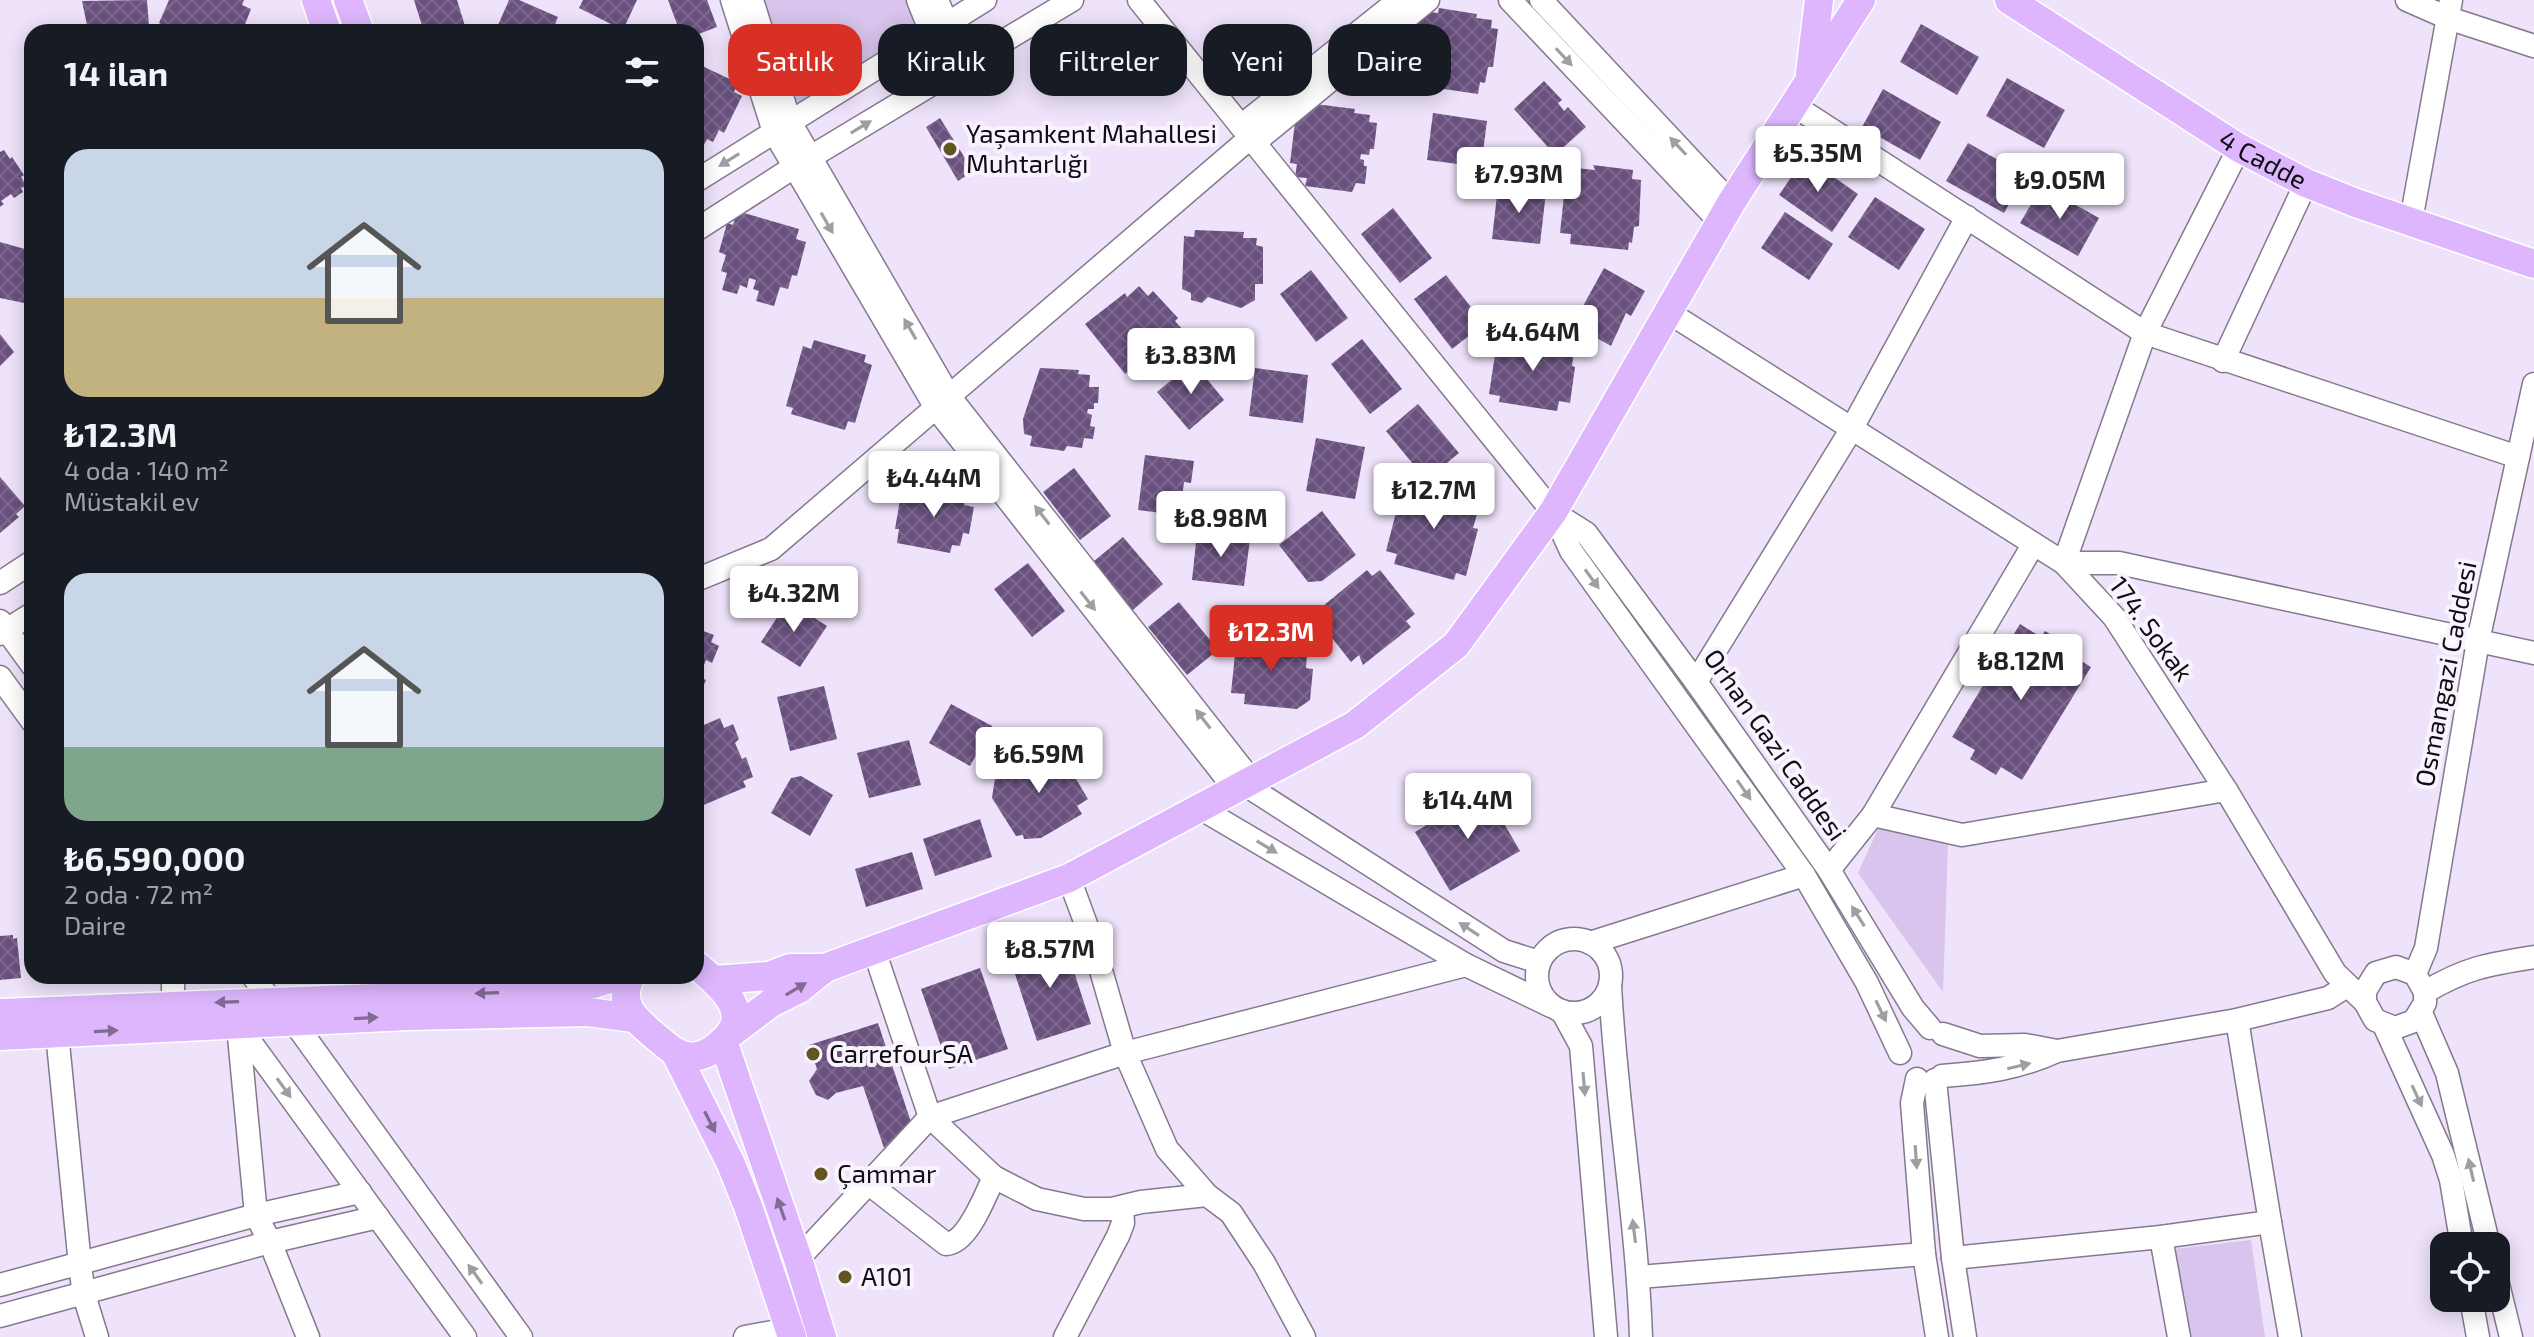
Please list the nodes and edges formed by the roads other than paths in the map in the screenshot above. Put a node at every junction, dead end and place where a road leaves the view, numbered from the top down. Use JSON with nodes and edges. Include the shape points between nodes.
{"nodes":[{"id":1,"x":316,"y":0,"type":"edge"},
{"id":2,"x":348,"y":0,"type":"edge"},
{"id":3,"x":732,"y":0,"type":"edge"},
{"id":4,"x":752,"y":0,"type":"edge"},
{"id":5,"x":918,"y":0,"type":"edge"},
{"id":6,"x":937,"y":0,"type":"edge"},
{"id":7,"x":985,"y":0,"type":"edge"},
{"id":8,"x":1072,"y":0,"type":"edge"},
{"id":9,"x":1139,"y":0,"type":"edge"},
{"id":10,"x":1399,"y":0,"type":"edge"},
{"id":11,"x":1428,"y":0,"type":"edge"},
{"id":12,"x":1510,"y":0,"type":"edge"},
{"id":13,"x":1541,"y":0,"type":"edge"},
{"id":14,"x":1819,"y":0,"type":"edge"},
{"id":15,"x":1861,"y":0,"type":"edge"},
{"id":16,"x":2407,"y":0,"type":"edge"},
{"id":17,"x":2009,"y":2,"type":"edge"},
{"id":18,"x":2449,"y":9,"type":"edge"},
{"id":19,"x":324,"y":24,"type":"edge"},
{"id":20,"x":357,"y":24,"type":"edge"},
{"id":21,"x":937,"y":24,"type":"edge"},
{"id":22,"x":940,"y":24,"type":"edge"},
{"id":23,"x":946,"y":24,"type":"edge"},
{"id":24,"x":1014,"y":35,"type":"edge"},
{"id":25,"x":2534,"y":46,"type":"edge"},
{"id":26,"x":878,"y":67,"type":"edge"},
{"id":27,"x":1810,"y":77,"type":"junction"},
{"id":28,"x":912,"y":96,"type":"edge"},
{"id":29,"x":1793,"y":105,"type":"junction"},
{"id":30,"x":782,"y":127,"type":"junction"},
{"id":31,"x":1249,"y":136,"type":"junction"},
{"id":32,"x":2239,"y":148,"type":"junction"},
{"id":33,"x":802,"y":162,"type":"junction"},
{"id":34,"x":704,"y":176,"type":"edge"},
{"id":35,"x":2306,"y":183,"type":"junction"},
{"id":36,"x":1726,"y":212,"type":"junction"},
{"id":37,"x":1967,"y":217,"type":"junction"},
{"id":38,"x":2411,"y":221,"type":"junction"},
{"id":39,"x":704,"y":225,"type":"edge"},
{"id":40,"x":2534,"y":264,"type":"edge"},
{"id":41,"x":1668,"y":312,"type":"junction"},
{"id":42,"x":2145,"y":333,"type":"junction"},
{"id":43,"x":2223,"y":361,"type":"junction"},
{"id":44,"x":2534,"y":384,"type":"edge"},
{"id":45,"x":942,"y":402,"type":"junction"},
{"id":46,"x":1851,"y":430,"type":"junction"},
{"id":47,"x":2518,"y":457,"type":"junction"},
{"id":48,"x":1553,"y":512,"type":"junction"},
{"id":49,"x":2033,"y":545,"type":"junction"},
{"id":50,"x":2064,"y":563,"type":"junction"},
{"id":51,"x":24,"y":567,"type":"edge"},
{"id":52,"x":704,"y":577,"type":"edge"},
{"id":53,"x":0,"y":583,"type":"edge"},
{"id":54,"x":24,"y":618,"type":"edge"},
{"id":55,"x":2,"y":628,"type":"edge"},
{"id":56,"x":2478,"y":641,"type":"junction"},
{"id":57,"x":2534,"y":653,"type":"edge"},
{"id":58,"x":24,"y":655,"type":"edge"},
{"id":59,"x":0,"y":677,"type":"edge"},
{"id":60,"x":1696,"y":682,"type":"junction"},
{"id":61,"x":24,"y":710,"type":"edge"},
{"id":62,"x":1243,"y":784,"type":"junction"},
{"id":63,"x":2226,"y":790,"type":"junction"},
{"id":64,"x":1200,"y":808,"type":"junction"},
{"id":65,"x":1873,"y":815,"type":"junction"},
{"id":66,"x":1829,"y":870,"type":"junction"},
{"id":67,"x":1804,"y":875,"type":"junction"},
{"id":68,"x":1069,"y":878,"type":"junction"},
{"id":69,"x":1590,"y":943,"type":"junction"},
{"id":70,"x":874,"y":950,"type":"junction"},
{"id":71,"x":2534,"y":957,"type":"edge"},
{"id":72,"x":1539,"y":962,"type":"junction"},
{"id":73,"x":1466,"y":965,"type":"junction"},
{"id":74,"x":704,"y":968,"type":"edge"},
{"id":75,"x":825,"y":968,"type":"junction"},
{"id":76,"x":704,"y":971,"type":"edge"},
{"id":77,"x":173,"y":984,"type":"edge"},
{"id":78,"x":259,"y":984,"type":"edge"},
{"id":79,"x":593,"y":984,"type":"edge"},
{"id":80,"x":629,"y":984,"type":"edge"},
{"id":81,"x":1610,"y":985,"type":"junction"},
{"id":82,"x":2347,"y":986,"type":"junction"},
{"id":83,"x":2421,"y":993,"type":"junction"},
{"id":84,"x":271,"y":1001,"type":"junction"},
{"id":85,"x":2365,"y":1002,"type":"junction"},
{"id":86,"x":173,"y":1004,"type":"junction"},
{"id":87,"x":1557,"y":1008,"type":"junction"},
{"id":88,"x":0,"y":1013,"type":"edge"},
{"id":89,"x":633,"y":1018,"type":"junction"},
{"id":90,"x":2237,"y":1020,"type":"junction"},
{"id":91,"x":294,"y":1022,"type":"junction"},
{"id":92,"x":238,"y":1025,"type":"junction"},
{"id":93,"x":2384,"y":1025,"type":"junction"},
{"id":94,"x":1936,"y":1031,"type":"junction"},
{"id":95,"x":57,"y":1033,"type":"junction"},
{"id":96,"x":0,"y":1036,"type":"edge"},
{"id":97,"x":727,"y":1037,"type":"junction"},
{"id":98,"x":2057,"y":1051,"type":"junction"},
{"id":99,"x":675,"y":1052,"type":"junction"},
{"id":100,"x":1125,"y":1053,"type":"junction"},
{"id":101,"x":1900,"y":1053,"type":"junction"},
{"id":102,"x":1931,"y":1078,"type":"junction"},
{"id":103,"x":930,"y":1117,"type":"junction"},
{"id":104,"x":994,"y":1177,"type":"junction"},
{"id":105,"x":868,"y":1183,"type":"junction"},
{"id":106,"x":360,"y":1192,"type":"junction"},
{"id":107,"x":1207,"y":1195,"type":"junction"},
{"id":108,"x":1122,"y":1207,"type":"junction"},
{"id":109,"x":256,"y":1215,"type":"junction"},
{"id":110,"x":378,"y":1217,"type":"junction"},
{"id":111,"x":2270,"y":1222,"type":"junction"},
{"id":112,"x":2460,"y":1232,"type":"edge"},
{"id":113,"x":2486,"y":1232,"type":"edge"},
{"id":114,"x":2161,"y":1237,"type":"junction"},
{"id":115,"x":270,"y":1242,"type":"junction"},
{"id":116,"x":1924,"y":1254,"type":"junction"},
{"id":117,"x":1953,"y":1258,"type":"junction"},
{"id":118,"x":798,"y":1259,"type":"junction"},
{"id":119,"x":80,"y":1265,"type":"junction"},
{"id":120,"x":1639,"y":1277,"type":"junction"},
{"id":121,"x":0,"y":1285,"type":"edge"},
{"id":122,"x":84,"y":1295,"type":"junction"},
{"id":123,"x":2474,"y":1312,"type":"edge"},
{"id":124,"x":2505,"y":1312,"type":"edge"},
{"id":125,"x":0,"y":1316,"type":"edge"},
{"id":126,"x":790,"y":1333,"type":"edge"},
{"id":127,"x":97,"y":1337,"type":"edge"},
{"id":128,"x":308,"y":1337,"type":"edge"},
{"id":129,"x":465,"y":1337,"type":"edge"},
{"id":130,"x":521,"y":1337,"type":"edge"},
{"id":131,"x":745,"y":1337,"type":"edge"},
{"id":132,"x":822,"y":1337,"type":"edge"},
{"id":133,"x":1065,"y":1337,"type":"edge"},
{"id":134,"x":1304,"y":1337,"type":"edge"},
{"id":135,"x":1606,"y":1337,"type":"edge"},
{"id":136,"x":1641,"y":1337,"type":"edge"},
{"id":137,"x":1937,"y":1337,"type":"edge"},
{"id":138,"x":1965,"y":1337,"type":"edge"},
{"id":139,"x":2179,"y":1337,"type":"edge"},
{"id":140,"x":2290,"y":1337,"type":"edge"},
{"id":141,"x":2478,"y":1337,"type":"edge"},
{"id":142,"x":2511,"y":1337,"type":"edge"}],
"edges":[{"from":1,"to":19,"type":"main road"},
{"from":2,"to":20,"type":"main road"},
{"from":3,"to":30,"type":"street"},
{"from":4,"to":30,"type":"street"},
{"from":5,"to":21,"type":"street"},
{"from":6,"to":22,"type":"street"},
{"from":7,"to":23,"type":"street"},
{"from":8,"to":24,"type":"street"},
{"from":9,"to":31,"type":"street"},
{"from":10,"to":31,"type":"street"},
{"from":11,"to":31,"type":"street"},
{"from":12,"to":36,"type":"street","one_way":true},
{"from":36,"to":13,"type":"street","one_way":true},
{"from":14,"to":27,"type":"main road"},
{"from":15,"to":27,"type":"main road"},
{"from":16,"to":18,"type":"street"},
{"from":17,"to":32,"type":"main road","name":"4 Cadde"},
{"from":18,"to":25,"type":"street"},
{"from":18,"to":38,"type":"street"},
{"from":26,"to":30,"type":"street"},
{"from":27,"to":29,"type":"main road"},
{"from":33,"to":28,"type":"street","one_way":true},
{"from":29,"to":36,"type":"main road"},
{"from":29,"to":37,"type":"street"},
{"from":30,"to":33,"type":"street"},
{"from":30,"to":34,"type":"street","one_way":true},
{"from":31,"to":45,"type":"street"},
{"from":31,"to":48,"type":"street"},
{"from":32,"to":35,"type":"main road","name":"4 Cadde"},
{"from":32,"to":42,"type":"street"},
{"from":33,"to":39,"type":"street"},
{"from":33,"to":45,"type":"street"},
{"from":35,"to":38,"type":"main road","name":"4 Cadde"},
{"from":35,"to":43,"type":"street"},
{"from":36,"to":41,"type":"main road"},
{"from":37,"to":42,"type":"street"},
{"from":37,"to":46,"type":"street"},
{"from":38,"to":40,"type":"main road","name":"4 Cadde"},
{"from":41,"to":46,"type":"street","name":"174. Sokak"},
{"from":41,"to":48,"type":"main road"},
{"from":42,"to":43,"type":"street"},
{"from":42,"to":50,"type":"street"},
{"from":43,"to":47,"type":"street"},
{"from":44,"to":47,"type":"street","name":"Osmangazi Caddesi"},
{"from":45,"to":52,"type":"street","via":[[771,549]]},
{"from":45,"to":62,"type":"street"},
{"from":46,"to":49,"type":"street","name":"174. Sokak"},
{"from":46,"to":60,"type":"street"},
{"from":47,"to":56,"type":"street","name":"Osmangazi Caddesi"},
{"from":48,"to":60,"type":"street","name":"Orhan Gazi Caddesi","via":[[1586,533]]},
{"from":48,"to":62,"type":"main road","via":[[1456,645],[1355,725]]},
{"from":48,"to":67,"type":"street","one_way":true,"via":[[1571,551]]},
{"from":49,"to":50,"type":"street","name":"174. Sokak"},
{"from":49,"to":65,"type":"street"},
{"from":50,"to":56,"type":"street","via":[[2119,563]]},
{"from":50,"to":63,"type":"street","name":"174. Sokak","via":[[2114,617]]},
{"from":51,"to":53,"type":"street"},
{"from":54,"to":55,"type":"street"},
{"from":55,"to":58,"type":"street"},
{"from":56,"to":57,"type":"street"},
{"from":56,"to":83,"type":"street","name":"Osmangazi Caddesi"},
{"from":59,"to":61,"type":"street"},
{"from":60,"to":66,"type":"street","name":"Orhan Gazi Caddesi"},
{"from":62,"to":64,"type":"main road"},
{"from":72,"to":62,"type":"street","one_way":true,"via":[[1504,951]]},
{"from":63,"to":65,"type":"street","via":[[1962,835]]},
{"from":63,"to":82,"type":"street","name":"174. Sokak"},
{"from":64,"to":68,"type":"main road"},
{"from":64,"to":73,"type":"street","one_way":true},
{"from":65,"to":66,"type":"street"},
{"from":94,"to":66,"type":"street","name":"Orhan Gazi Caddesi","one_way":true,"via":[[1913,1008]]},
{"from":67,"to":69,"type":"street"},
{"from":67,"to":101,"type":"street","one_way":true,"via":[[1867,983]]},
{"from":68,"to":70,"type":"main road"},
{"from":68,"to":100,"type":"street"},
{"from":69,"to":72,"type":"street","via":[[1555,944]]},
{"from":69,"to":81,"type":"street","via":[[1607,961]]},
{"from":70,"to":75,"type":"main road"},
{"from":70,"to":103,"type":"street"},
{"from":71,"to":83,"type":"street","via":[[2483,965]]},
{"from":72,"to":87,"type":"street","via":[[1538,986]]},
{"from":73,"to":87,"type":"street"},
{"from":73,"to":100,"type":"street"},
{"from":74,"to":75,"type":"main road","via":[[769,976],[790,968]]},
{"from":97,"to":75,"type":"main road","one_way":true},
{"from":76,"to":97,"type":"main road","via":[[733,1004],[734,1023]]},
{"from":77,"to":86,"type":"street"},
{"from":78,"to":84,"type":"street"},
{"from":79,"to":84,"type":"main road","one_way":true,"via":[[551,991]]},
{"from":80,"to":89,"type":"main road"},
{"from":81,"to":87,"type":"street","via":[[1586,1011]]},
{"from":120,"to":81,"type":"street","one_way":true},
{"from":82,"to":85,"type":"street","name":"174. Sokak"},
{"from":82,"to":90,"type":"street","via":[[2328,998]]},
{"from":83,"to":85,"type":"street","via":[[2406,969],[2385,968],[2369,981]]},
{"from":83,"to":93,"type":"street","via":[[2405,1026]]},
{"from":113,"to":83,"type":"street","one_way":true,"via":[[2453,1094]]},
{"from":84,"to":86,"type":"main road","one_way":true},
{"from":85,"to":93,"type":"street"},
{"from":86,"to":88,"type":"main road"},
{"from":87,"to":135,"type":"street","one_way":true,"via":[[1581,1046]]},
{"from":91,"to":89,"type":"main road","one_way":true,"via":[[588,1012]]},
{"from":89,"to":99,"type":"main road"},
{"from":90,"to":98,"type":"street"},
{"from":90,"to":111,"type":"street"},
{"from":91,"to":92,"type":"main road"},
{"from":130,"to":91,"type":"street","one_way":true},
{"from":95,"to":92,"type":"main road","one_way":true},
{"from":92,"to":106,"type":"street","one_way":true},
{"from":92,"to":109,"type":"street"},
{"from":93,"to":112,"type":"street","one_way":true,"via":[[2443,1155]]},
{"from":94,"to":98,"type":"street","via":[[1980,1046]]},
{"from":94,"to":101,"type":"street","via":[[1913,1032]]},
{"from":94,"to":102,"type":"street","via":[[1951,1046],[1952,1055],[1948,1070]]},
{"from":95,"to":96,"type":"main road"},
{"from":95,"to":119,"type":"street"},
{"from":97,"to":99,"type":"main road","via":[[700,1056]]},
{"from":118,"to":97,"type":"main road","one_way":true},
{"from":102,"to":98,"type":"street","one_way":true,"via":[[2028,1064]]},
{"from":99,"to":126,"type":"main road","one_way":true,"via":[[731,1164]]},
{"from":100,"to":103,"type":"street"},
{"from":100,"to":107,"type":"street","via":[[1167,1149]]},
{"from":101,"to":102,"type":"street","via":[[1905,1069]]},
{"from":102,"to":116,"type":"street","one_way":true,"via":[[1912,1103]]},
{"from":102,"to":117,"type":"street"},
{"from":103,"to":104,"type":"street"},
{"from":103,"to":105,"type":"street"},
{"from":104,"to":105,"type":"street","via":[[967,1230],[951,1244]]},
{"from":104,"to":108,"type":"street","via":[[1061,1205]]},
{"from":105,"to":118,"type":"street"},
{"from":106,"to":109,"type":"street"},
{"from":106,"to":110,"type":"street"},
{"from":107,"to":108,"type":"street"},
{"from":107,"to":134,"type":"street","via":[[1231,1213]]},
{"from":108,"to":133,"type":"street","via":[[1118,1236]]},
{"from":109,"to":115,"type":"street"},
{"from":109,"to":119,"type":"street"},
{"from":110,"to":115,"type":"street"},
{"from":110,"to":129,"type":"street"},
{"from":111,"to":114,"type":"street"},
{"from":111,"to":140,"type":"street"},
{"from":114,"to":117,"type":"street"},
{"from":114,"to":139,"type":"street"},
{"from":115,"to":122,"type":"street"},
{"from":115,"to":128,"type":"street"},
{"from":116,"to":120,"type":"street"},
{"from":116,"to":137,"type":"street"},
{"from":117,"to":138,"type":"street"},
{"from":118,"to":132,"type":"main road"},
{"from":119,"to":121,"type":"street"},
{"from":119,"to":122,"type":"street"},
{"from":120,"to":136,"type":"street"},
{"from":122,"to":125,"type":"street"},
{"from":122,"to":127,"type":"street"},
{"from":123,"to":141,"type":"street"},
{"from":124,"to":142,"type":"street"},
{"from":126,"to":131,"type":"street"}]}
